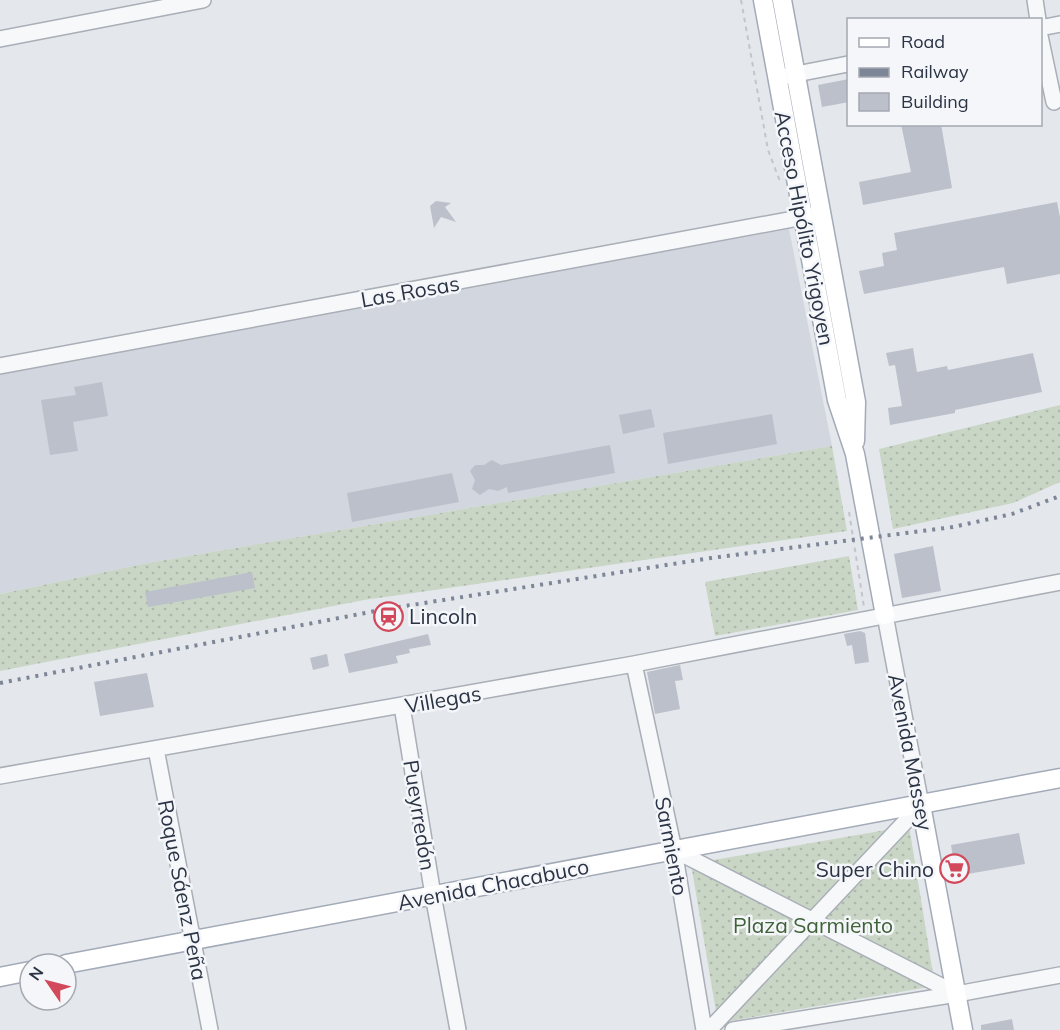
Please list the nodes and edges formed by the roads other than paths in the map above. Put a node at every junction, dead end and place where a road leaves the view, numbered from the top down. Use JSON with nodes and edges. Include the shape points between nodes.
{"nodes":[{"id":1,"x":203,"y":0,"type":"edge"},
{"id":2,"x":763,"y":0,"type":"edge"},
{"id":3,"x":782,"y":0,"type":"edge"},
{"id":4,"x":1035,"y":0,"type":"edge"},
{"id":5,"x":1038,"y":18,"type":"edge"},
{"id":6,"x":1060,"y":24,"type":"edge"},
{"id":7,"x":1042,"y":28,"type":"edge"},
{"id":8,"x":0,"y":39,"type":"edge"},
{"id":9,"x":1042,"y":41,"type":"edge"},
{"id":10,"x":847,"y":64,"type":"edge"},
{"id":11,"x":785,"y":76,"type":"junction"},
{"id":12,"x":1054,"y":102,"type":"dead end"},
{"id":13,"x":812,"y":216,"type":"junction"},
{"id":14,"x":0,"y":366,"type":"edge"},
{"id":15,"x":1060,"y":582,"type":"edge"},
{"id":16,"x":885,"y":615,"type":"junction"},
{"id":17,"x":634,"y":664,"type":"junction"},
{"id":18,"x":402,"y":706,"type":"junction"},
{"id":19,"x":156,"y":749,"type":"junction"},
{"id":20,"x":0,"y":776,"type":"edge"},
{"id":21,"x":1060,"y":778,"type":"edge"},
{"id":22,"x":921,"y":805,"type":"junction"},
{"id":23,"x":674,"y":850,"type":"junction"},
{"id":24,"x":433,"y":895,"type":"junction"},
{"id":25,"x":813,"y":921,"type":"junction"},
{"id":26,"x":192,"y":940,"type":"junction"},
{"id":27,"x":78,"y":962,"type":"edge"},
{"id":28,"x":18,"y":973,"type":"edge"},
{"id":29,"x":1060,"y":975,"type":"edge"},
{"id":30,"x":0,"y":977,"type":"edge"},
{"id":31,"x":957,"y":994,"type":"junction"},
{"id":32,"x":210,"y":1030,"type":"edge"},
{"id":33,"x":458,"y":1030,"type":"edge"},
{"id":34,"x":704,"y":1030,"type":"edge"},
{"id":35,"x":709,"y":1030,"type":"edge"},
{"id":36,"x":733,"y":1030,"type":"edge"},
{"id":37,"x":963,"y":1030,"type":"edge"}],
"edges":[{"from":1,"to":8,"type":"street"},
{"from":2,"to":11,"type":"main road","name":"Acceso Hipólito Yrigoyen"},
{"from":3,"to":11,"type":"main road","name":"Acceso Hipólito Yrigoyen"},
{"from":4,"to":5,"type":"street"},
{"from":6,"to":7,"type":"street"},
{"from":9,"to":12,"type":"street"},
{"from":10,"to":11,"type":"street"},
{"from":11,"to":13,"type":"main road","name":"Acceso Hipólito Yrigoyen"},
{"from":13,"to":14,"type":"street","name":"Las Rosas"},
{"from":13,"to":16,"type":"main road","name":"Acceso Hipólito Yrigoyen","via":[[837,400],[855,454]]},
{"from":15,"to":16,"type":"street","name":"Villegas"},
{"from":16,"to":17,"type":"street","name":"Villegas"},
{"from":16,"to":22,"type":"street","name":"Avenida Massey"},
{"from":17,"to":18,"type":"street","name":"Villegas"},
{"from":17,"to":23,"type":"street","name":"Sarmiento"},
{"from":18,"to":19,"type":"street","name":"Villegas"},
{"from":18,"to":24,"type":"street","name":"Pueyrredón"},
{"from":19,"to":20,"type":"street","name":"Villegas"},
{"from":19,"to":26,"type":"street","name":"Roque Sáenz Peña"},
{"from":21,"to":22,"type":"main road","name":"Avenida Chacabuco"},
{"from":22,"to":23,"type":"main road","name":"Avenida Chacabuco"},
{"from":22,"to":25,"type":"street"},
{"from":22,"to":31,"type":"main road","name":"Avenida Massey"},
{"from":23,"to":24,"type":"main road","name":"Avenida Chacabuco"},
{"from":23,"to":25,"type":"street"},
{"from":23,"to":34,"type":"street","name":"Sarmiento"},
{"from":24,"to":26,"type":"main road","name":"Avenida Chacabuco"},
{"from":24,"to":33,"type":"street","name":"Pueyrredón"},
{"from":25,"to":31,"type":"street"},
{"from":25,"to":35,"type":"street"},
{"from":26,"to":27,"type":"main road","name":"Avenida Chacabuco"},
{"from":26,"to":32,"type":"street","name":"Roque Sáenz Peña"},
{"from":28,"to":30,"type":"main road"},
{"from":29,"to":31,"type":"street"},
{"from":31,"to":36,"type":"street"},
{"from":31,"to":37,"type":"main road","name":"Avenida Massey"}]}
